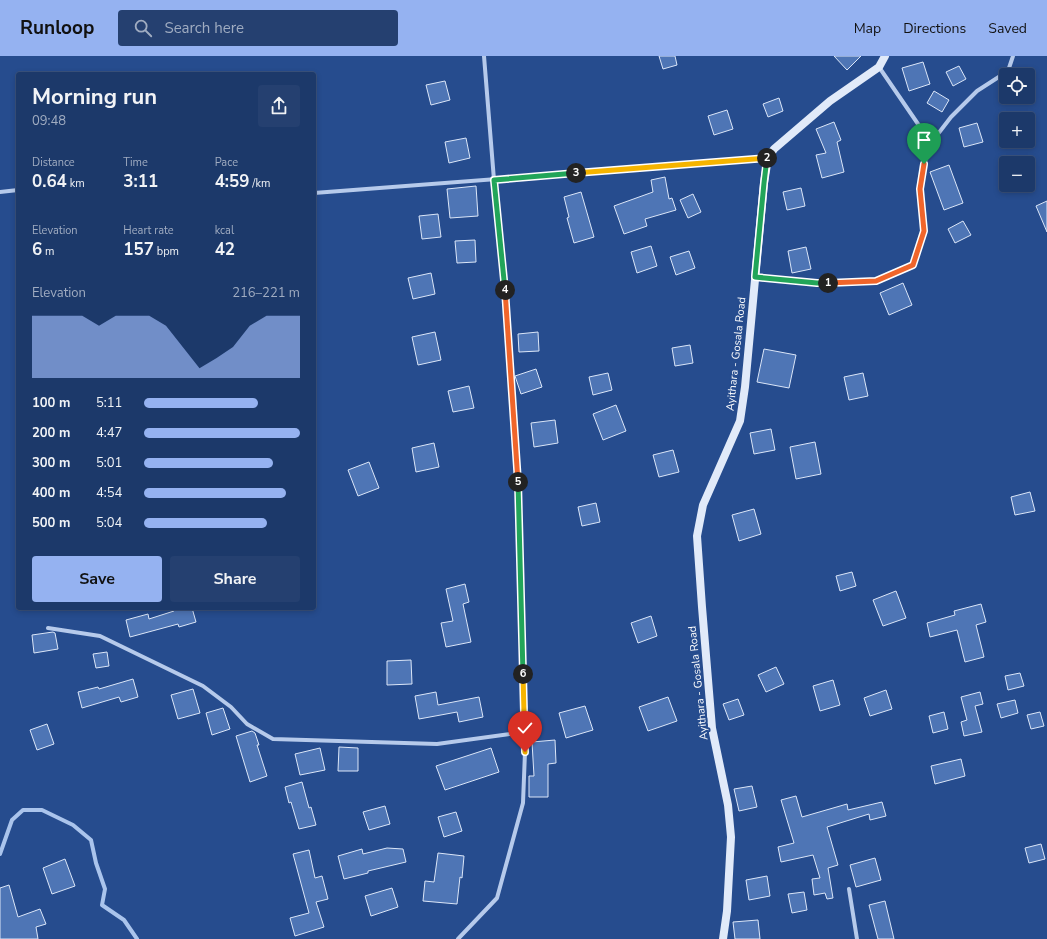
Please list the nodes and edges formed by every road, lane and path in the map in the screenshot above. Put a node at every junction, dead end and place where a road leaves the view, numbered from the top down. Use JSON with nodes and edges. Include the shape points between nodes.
{"nodes":[{"id":1,"x":484,"y":56,"type":"edge"},
{"id":2,"x":885,"y":56,"type":"edge"},
{"id":3,"x":1013,"y":56,"type":"edge"},
{"id":4,"x":878,"y":67,"type":"junction"},
{"id":5,"x":931,"y":143,"type":"junction"},
{"id":6,"x":768,"y":158,"type":"junction"},
{"id":7,"x":494,"y":180,"type":"junction"},
{"id":8,"x":16,"y":190,"type":"edge"},
{"id":9,"x":0,"y":192,"type":"edge"},
{"id":10,"x":316,"y":193,"type":"edge"},
{"id":11,"x":755,"y":277,"type":"junction"},
{"id":12,"x":48,"y":628,"type":"dead end"},
{"id":13,"x":524,"y":732,"type":"junction"},
{"id":14,"x":849,"y":889,"type":"dead end"},
{"id":15,"x":458,"y":939,"type":"edge"},
{"id":16,"x":723,"y":939,"type":"edge"},
{"id":17,"x":857,"y":939,"type":"edge"}],
"edges":[{"from":1,"to":7,"type":"street"},
{"from":2,"to":4,"type":"main road"},
{"from":3,"to":5,"type":"street","via":[[1008,71],[978,91],[951,117]]},
{"from":4,"to":5,"type":"street"},
{"from":4,"to":6,"type":"main road","via":[[830,101],[774,149]]},
{"from":5,"to":11,"type":"street","via":[[920,189],[924,231],[913,265],[876,281],[817,283]]},
{"from":6,"to":7,"type":"street"},
{"from":6,"to":11,"type":"main road","name":"Ayithara - Gosala Road"},
{"from":7,"to":10,"type":"street"},
{"from":7,"to":13,"type":"street","via":[[503,269],[519,502]]},
{"from":8,"to":9,"type":"street"},
{"from":11,"to":16,"type":"main road","name":"Ayithara - Gosala Road","via":[[740,421],[703,505],[697,536],[712,728],[728,805],[731,837]]},
{"from":12,"to":13,"type":"street","via":[[100,636],[203,686],[231,706],[247,724],[273,739],[437,744]]},
{"from":13,"to":15,"type":"street","via":[[523,803],[497,898]]},
{"from":14,"to":17,"type":"street"}]}
